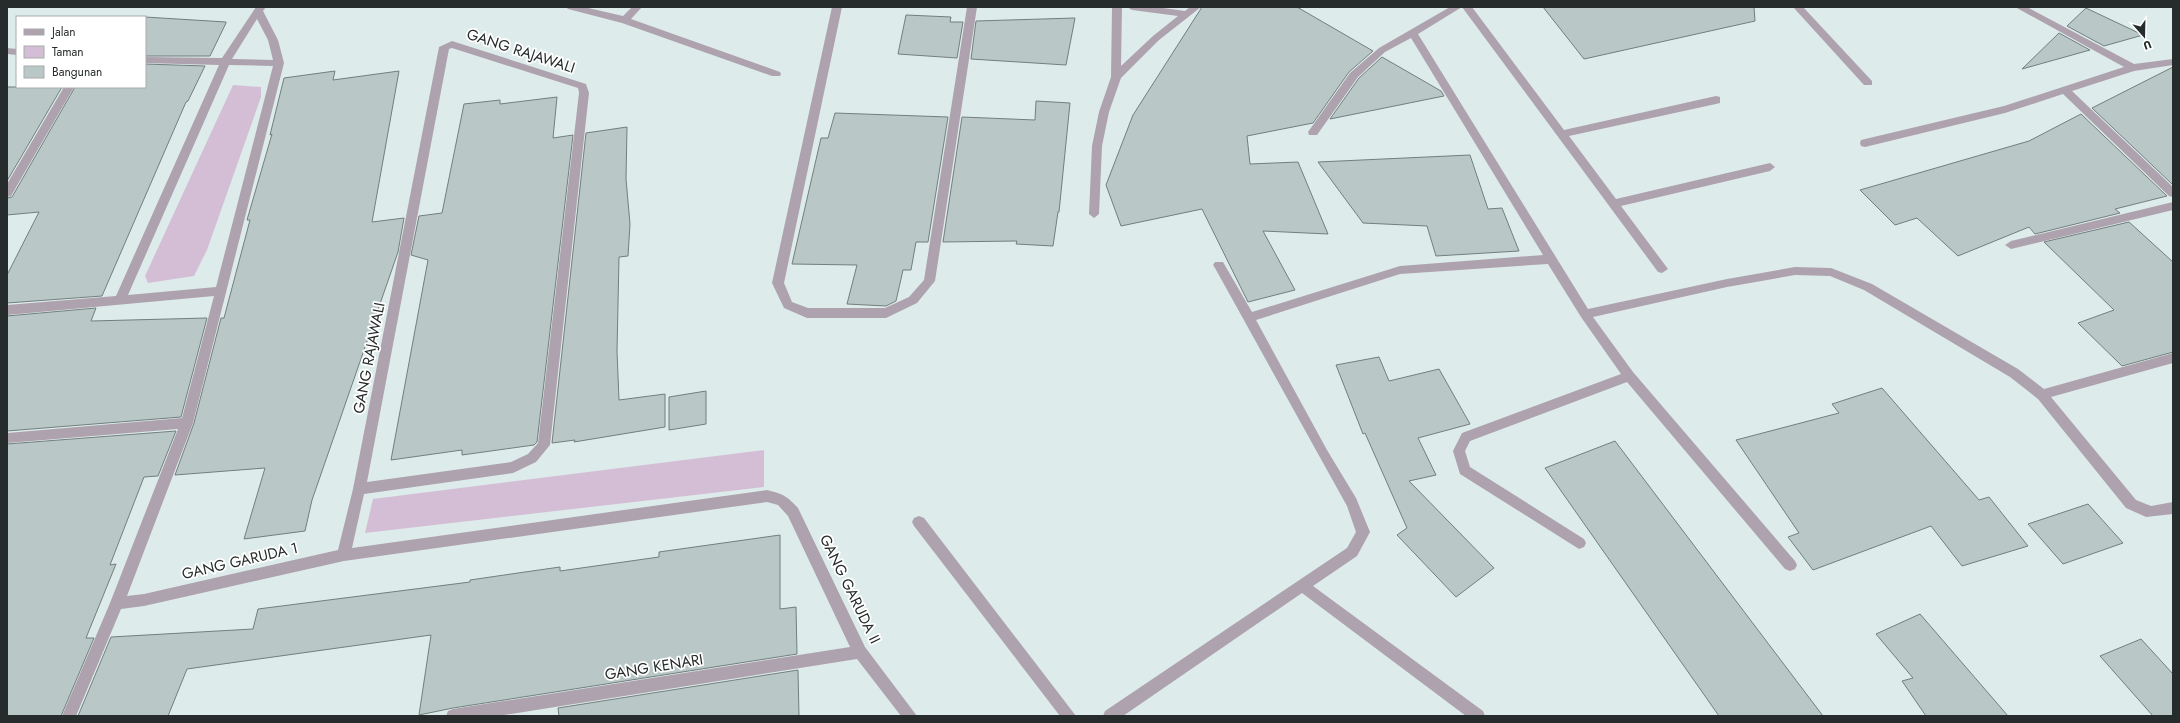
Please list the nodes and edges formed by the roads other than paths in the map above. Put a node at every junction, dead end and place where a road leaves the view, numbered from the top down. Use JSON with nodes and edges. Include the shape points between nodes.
{"nodes":[{"id":1,"x":571,"y":7,"type":"edge"},
{"id":2,"x":637,"y":7,"type":"edge"},
{"id":3,"x":837,"y":7,"type":"edge"},
{"id":4,"x":972,"y":7,"type":"edge"},
{"id":5,"x":1117,"y":7,"type":"edge"},
{"id":6,"x":1132,"y":7,"type":"edge"},
{"id":7,"x":1196,"y":7,"type":"edge"},
{"id":8,"x":1457,"y":7,"type":"edge"},
{"id":9,"x":1467,"y":7,"type":"edge"},
{"id":10,"x":1798,"y":7,"type":"edge"},
{"id":11,"x":2020,"y":7,"type":"edge"},
{"id":12,"x":259,"y":9,"type":"edge"},
{"id":13,"x":1185,"y":14,"type":"junction"},
{"id":14,"x":625,"y":20,"type":"junction"},
{"id":15,"x":1412,"y":32,"type":"junction"},
{"id":16,"x":146,"y":60,"type":"edge"},
{"id":17,"x":225,"y":62,"type":"junction"},
{"id":18,"x":2173,"y":62,"type":"edge"},
{"id":19,"x":279,"y":64,"type":"junction"},
{"id":20,"x":2133,"y":68,"type":"junction"},
{"id":21,"x":776,"y":74,"type":"dead end"},
{"id":22,"x":1116,"y":77,"type":"junction"},
{"id":23,"x":1868,"y":83,"type":"dead end"},
{"id":24,"x":68,"y":88,"type":"edge"},
{"id":25,"x":2065,"y":90,"type":"junction"},
{"id":26,"x":1716,"y":100,"type":"dead end"},
{"id":27,"x":1313,"y":132,"type":"dead end"},
{"id":28,"x":1564,"y":134,"type":"junction"},
{"id":29,"x":1865,"y":143,"type":"dead end"},
{"id":30,"x":1770,"y":167,"type":"dead end"},
{"id":31,"x":7,"y":193,"type":"edge"},
{"id":32,"x":2173,"y":193,"type":"edge"},
{"id":33,"x":1615,"y":203,"type":"junction"},
{"id":34,"x":2173,"y":206,"type":"edge"},
{"id":35,"x":1094,"y":214,"type":"dead end"},
{"id":36,"x":2011,"y":245,"type":"dead end"},
{"id":37,"x":1552,"y":259,"type":"junction"},
{"id":38,"x":1219,"y":265,"type":"dead end"},
{"id":39,"x":1662,"y":269,"type":"dead end"},
{"id":40,"x":220,"y":291,"type":"junction"},
{"id":41,"x":121,"y":298,"type":"junction"},
{"id":42,"x":7,"y":310,"type":"edge"},
{"id":43,"x":1585,"y":314,"type":"junction"},
{"id":44,"x":1250,"y":317,"type":"junction"},
{"id":45,"x":2173,"y":358,"type":"edge"},
{"id":46,"x":1629,"y":376,"type":"junction"},
{"id":47,"x":2042,"y":395,"type":"junction"},
{"id":48,"x":187,"y":423,"type":"junction"},
{"id":49,"x":7,"y":438,"type":"edge"},
{"id":50,"x":359,"y":489,"type":"junction"},
{"id":51,"x":2173,"y":508,"type":"edge"},
{"id":52,"x":793,"y":512,"type":"joint"},
{"id":53,"x":918,"y":522,"type":"dead end"},
{"id":54,"x":1579,"y":543,"type":"dead end"},
{"id":55,"x":344,"y":555,"type":"junction"},
{"id":56,"x":1790,"y":564,"type":"dead end"},
{"id":57,"x":1303,"y":586,"type":"junction"},
{"id":58,"x":117,"y":603,"type":"junction"},
{"id":59,"x":860,"y":652,"type":"junction"},
{"id":60,"x":70,"y":716,"type":"edge"},
{"id":61,"x":453,"y":716,"type":"edge"},
{"id":62,"x":910,"y":716,"type":"edge"},
{"id":63,"x":1069,"y":716,"type":"edge"},
{"id":64,"x":1110,"y":716,"type":"edge"},
{"id":65,"x":1478,"y":716,"type":"edge"}],
"edges":[{"from":1,"to":14,"type":"street"},
{"from":2,"to":14,"type":"street"},
{"from":3,"to":4,"type":"street","via":[[778,283],[788,305],[807,313],[886,313],[913,300],[929,281]]},
{"from":5,"to":22,"type":"street"},
{"from":6,"to":13,"type":"street"},
{"from":7,"to":13,"type":"street"},
{"from":8,"to":15,"type":"street"},
{"from":9,"to":28,"type":"street"},
{"from":10,"to":23,"type":"street"},
{"from":11,"to":20,"type":"street"},
{"from":12,"to":17,"type":"street"},
{"from":12,"to":19,"type":"street","via":[[273,40]]},
{"from":13,"to":22,"type":"street"},
{"from":14,"to":21,"type":"street"},
{"from":15,"to":27,"type":"street","via":[[1382,50],[1354,75]]},
{"from":15,"to":37,"type":"street"},
{"from":16,"to":17,"type":"street"},
{"from":17,"to":19,"type":"street"},
{"from":17,"to":41,"type":"street"},
{"from":18,"to":20,"type":"street"},
{"from":19,"to":40,"type":"street"},
{"from":20,"to":25,"type":"street"},
{"from":22,"to":35,"type":"street","via":[[1104,112],[1097,146]]},
{"from":24,"to":31,"type":"street"},
{"from":25,"to":29,"type":"street","via":[[1966,120]]},
{"from":25,"to":32,"type":"street"},
{"from":26,"to":28,"type":"street"},
{"from":28,"to":33,"type":"street"},
{"from":30,"to":33,"type":"street"},
{"from":33,"to":39,"type":"street"},
{"from":34,"to":36,"type":"street"},
{"from":37,"to":43,"type":"street"},
{"from":37,"to":44,"type":"street","via":[[1400,270]]},
{"from":38,"to":44,"type":"street"},
{"from":40,"to":41,"type":"street"},
{"from":40,"to":48,"type":"street"},
{"from":41,"to":42,"type":"street"},
{"from":43,"to":46,"type":"street"},
{"from":43,"to":47,"type":"street","via":[[1795,271],[1831,272],[1868,287],[2014,373]]},
{"from":44,"to":57,"type":"street","via":[[1334,474],[1360,516],[1363,532],[1352,552]]},
{"from":45,"to":47,"type":"street"},
{"from":46,"to":54,"type":"street","via":[[1466,437],[1459,451],[1465,470]]},
{"from":46,"to":56,"type":"street"},
{"from":47,"to":51,"type":"street","via":[[2131,504],[2142,511],[2154,512]]},
{"from":48,"to":49,"type":"street"},
{"from":48,"to":58,"type":"street"},
{"from":50,"to":50,"type":"street","name":"GANG RAJAWALI","via":[[513,467],[532,458],[544,445],[584,89],[582,86],[452,44],[444,47]]},
{"from":50,"to":55,"type":"street"},
{"from":52,"to":55,"type":"street","name":"GANG GARUDA 1","via":[[782,500],[767,496]]},
{"from":52,"to":59,"type":"street","name":"GANG GARUDA II"},
{"from":53,"to":63,"type":"street"},
{"from":55,"to":58,"type":"street","name":"GANG GARUDA 1","via":[[144,600]]},
{"from":57,"to":64,"type":"street"},
{"from":57,"to":65,"type":"street"},
{"from":58,"to":60,"type":"street"},
{"from":59,"to":61,"type":"street","name":"GANG KENARI"},
{"from":59,"to":62,"type":"street","name":"GANG GARUDA II"}]}
